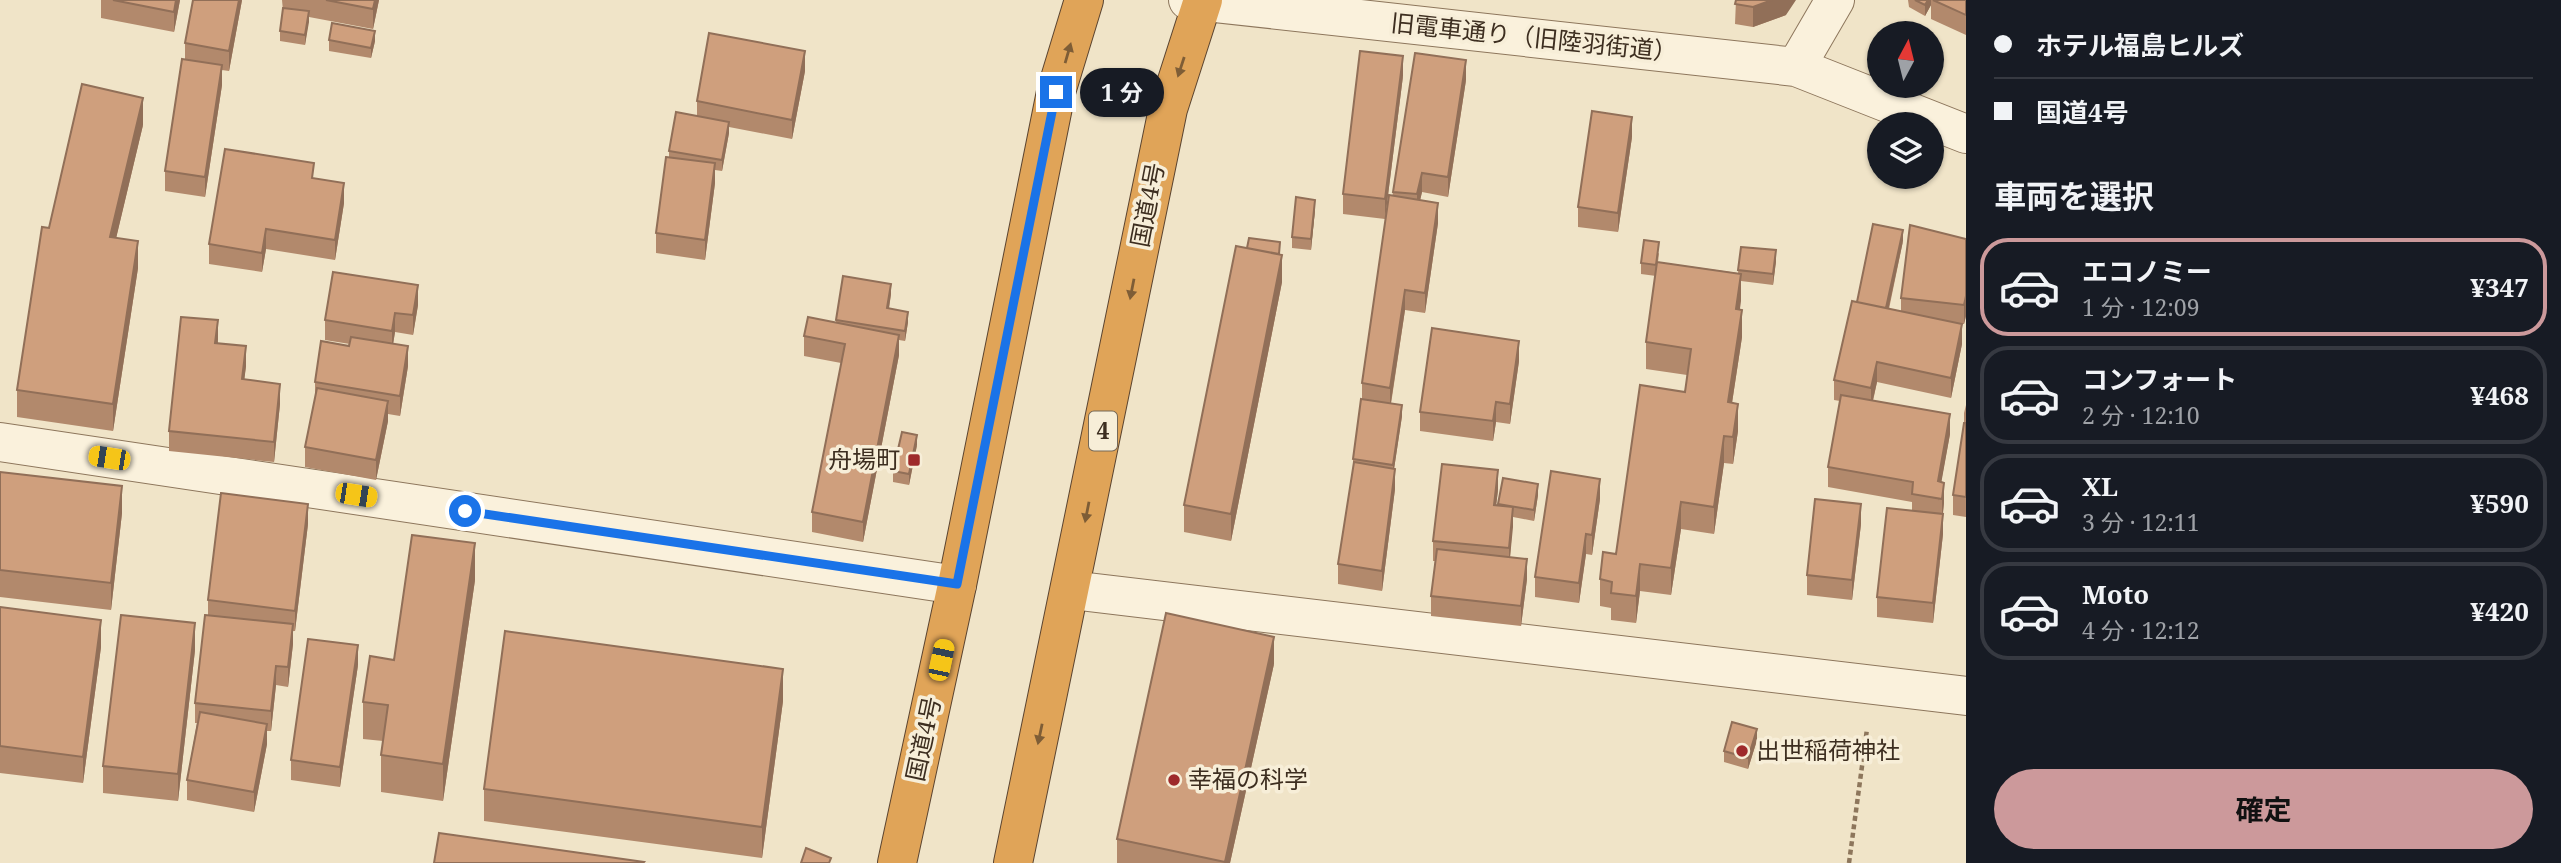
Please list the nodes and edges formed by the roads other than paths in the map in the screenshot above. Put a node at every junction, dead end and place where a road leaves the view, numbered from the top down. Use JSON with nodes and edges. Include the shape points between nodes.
{"nodes":[{"id":1,"x":1084,"y":0,"type":"edge"},
{"id":2,"x":1835,"y":0,"type":"edge"},
{"id":3,"x":1198,"y":1,"type":"edge"},
{"id":4,"x":1796,"y":67,"type":"junction"},
{"id":5,"x":1966,"y":134,"type":"edge"},
{"id":6,"x":0,"y":442,"type":"edge"},
{"id":7,"x":957,"y":584,"type":"junction"},
{"id":8,"x":1071,"y":590,"type":"junction"},
{"id":9,"x":1966,"y":696,"type":"edge"},
{"id":10,"x":897,"y":863,"type":"edge"},
{"id":11,"x":1013,"y":863,"type":"edge"}],
"edges":[{"from":7,"to":1,"type":"highway","name":"国道4号","one_way":true,"via":[[1056,92]]},
{"from":2,"to":4,"type":"street"},
{"from":3,"to":4,"type":"street","name":"旧電車通り（旧陸羽街道）"},
{"from":3,"to":8,"type":"highway","name":"国道4号","number":"4","one_way":true,"via":[[1168,109]]},
{"from":4,"to":5,"type":"street","name":"旧電車通り（旧陸羽街道）"},
{"from":6,"to":7,"type":"street"},
{"from":7,"to":10,"type":"highway","name":"国道4号"},
{"from":8,"to":9,"type":"street"},
{"from":8,"to":11,"type":"highway","name":"国道4号","number":"4","one_way":true}]}
